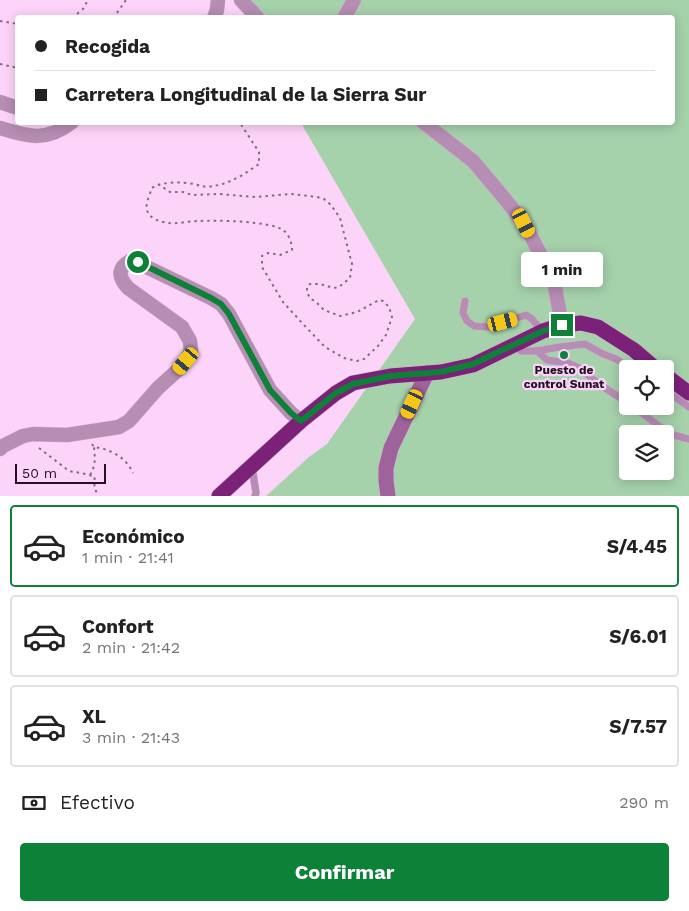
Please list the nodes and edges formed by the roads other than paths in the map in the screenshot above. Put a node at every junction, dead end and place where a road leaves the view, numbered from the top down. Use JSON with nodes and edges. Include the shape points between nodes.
{"nodes":[{"id":1,"x":218,"y":0,"type":"edge"},
{"id":2,"x":354,"y":0,"type":"edge"},
{"id":3,"x":242,"y":1,"type":"edge"},
{"id":4,"x":215,"y":15,"type":"edge"},
{"id":5,"x":255,"y":15,"type":"edge"},
{"id":6,"x":346,"y":15,"type":"edge"},
{"id":7,"x":0,"y":102,"type":"edge"},
{"id":8,"x":15,"y":107,"type":"edge"},
{"id":9,"x":68,"y":125,"type":"edge"},
{"id":10,"x":427,"y":125,"type":"edge"},
{"id":11,"x":0,"y":128,"type":"edge"},
{"id":12,"x":465,"y":301,"type":"dead end"},
{"id":13,"x":562,"y":325,"type":"junction"},
{"id":14,"x":543,"y":331,"type":"junction"},
{"id":15,"x":515,"y":344,"type":"junction"},
{"id":16,"x":537,"y":351,"type":"junction"},
{"id":17,"x":646,"y":360,"type":"edge"},
{"id":18,"x":619,"y":361,"type":"edge"},
{"id":19,"x":427,"y":373,"type":"junction"},
{"id":20,"x":674,"y":382,"type":"edge"},
{"id":21,"x":689,"y":393,"type":"edge"},
{"id":22,"x":674,"y":396,"type":"edge"},
{"id":23,"x":619,"y":397,"type":"edge"},
{"id":24,"x":689,"y":407,"type":"edge"},
{"id":25,"x":644,"y":415,"type":"edge"},
{"id":26,"x":301,"y":421,"type":"junction"},
{"id":27,"x":689,"y":438,"type":"edge"},
{"id":28,"x":0,"y":449,"type":"edge"},
{"id":29,"x":252,"y":466,"type":"junction"},
{"id":30,"x":219,"y":496,"type":"edge"},
{"id":31,"x":255,"y":496,"type":"edge"},
{"id":32,"x":388,"y":496,"type":"edge"}],
"edges":[{"from":1,"to":4,"type":"street"},
{"from":2,"to":6,"type":"street"},
{"from":3,"to":5,"type":"street"},
{"from":7,"to":8,"type":"street"},
{"from":9,"to":11,"type":"street","via":[[55,134],[39,137]]},
{"from":10,"to":13,"type":"street","via":[[473,162],[524,223],[555,287]]},
{"from":12,"to":14,"type":"lane","via":[[462,313],[474,326],[487,327],[526,315]]},
{"from":13,"to":14,"type":"highway"},
{"from":13,"to":17,"type":"highway","via":[[581,323],[598,327]]},
{"from":14,"to":15,"type":"highway"},
{"from":15,"to":16,"type":"lane","via":[[521,351]]},
{"from":15,"to":19,"type":"highway","via":[[473,364]]},
{"from":16,"to":18,"type":"lane","via":[[585,344]]},
{"from":16,"to":23,"type":"lane","via":[[547,360],[579,368]]},
{"from":19,"to":26,"type":"highway","via":[[353,384],[336,393]]},
{"from":19,"to":32,"type":"street","via":[[391,448],[386,468]]},
{"from":20,"to":21,"type":"highway"},
{"from":22,"to":24,"type":"lane"},
{"from":25,"to":27,"type":"lane","via":[[670,434]]},
{"from":26,"to":28,"type":"street","via":[[270,390],[221,304],[132,260],[121,269],[124,284],[182,327],[190,342],[191,351],[186,361],[129,421],[119,427],[67,435],[33,434]]},
{"from":26,"to":29,"type":"highway"},
{"from":29,"to":30,"type":"highway"},
{"from":29,"to":31,"type":"lane"}]}
